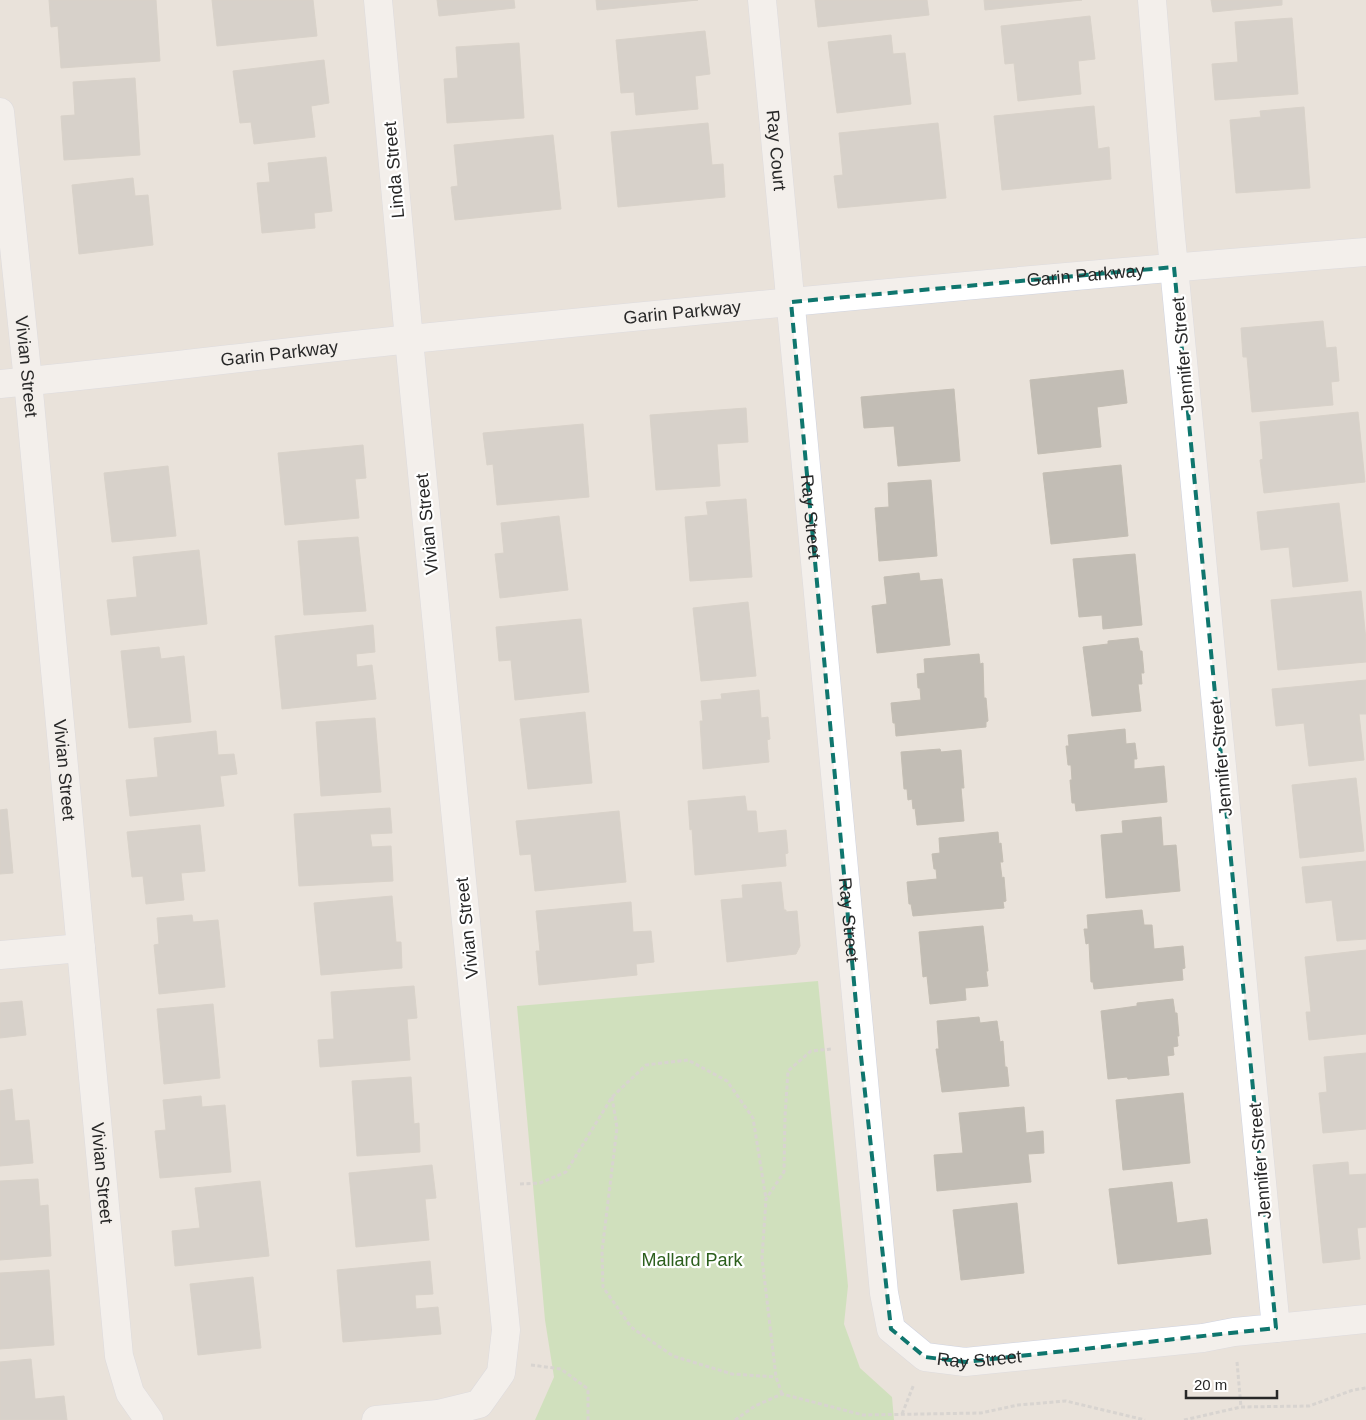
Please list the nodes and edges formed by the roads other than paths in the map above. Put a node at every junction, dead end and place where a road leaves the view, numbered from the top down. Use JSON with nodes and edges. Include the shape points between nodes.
{"nodes":[{"id":1,"x":378,"y":0,"type":"edge"},
{"id":2,"x":762,"y":0,"type":"edge"},
{"id":3,"x":1152,"y":0,"type":"edge"},
{"id":4,"x":0,"y":112,"type":"edge"},
{"id":5,"x":1366,"y":252,"type":"edge"},
{"id":6,"x":1174,"y":267,"type":"junction"},
{"id":7,"x":791,"y":302,"type":"junction"},
{"id":8,"x":409,"y":340,"type":"junction"},
{"id":9,"x":28,"y":381,"type":"junction"},
{"id":10,"x":0,"y":384,"type":"edge"},
{"id":11,"x":81,"y":948,"type":"junction"},
{"id":12,"x":0,"y":955,"type":"edge"},
{"id":13,"x":1366,"y":1319,"type":"edge"},
{"id":14,"x":1276,"y":1328,"type":"junction"},
{"id":15,"x":149,"y":1420,"type":"edge"},
{"id":16,"x":376,"y":1420,"type":"edge"}],
"edges":[{"from":1,"to":8,"type":"street","name":"Linda Street"},
{"from":2,"to":7,"type":"street","name":"Ray Court"},
{"from":3,"to":6,"type":"street","name":"Jennifer Street"},
{"from":4,"to":9,"type":"street","name":"Vivian Street"},
{"from":5,"to":6,"type":"street","name":"Garin Parkway"},
{"from":6,"to":7,"type":"street","name":"Garin Parkway"},
{"from":6,"to":14,"type":"street","name":"Jennifer Street"},
{"from":7,"to":8,"type":"street","name":"Garin Parkway"},
{"from":7,"to":14,"type":"street","name":"Ray Street","via":[[860,1047],[890,1329],[925,1357],[965,1362]]},
{"from":8,"to":9,"type":"street","name":"Garin Parkway"},
{"from":8,"to":16,"type":"street","name":"Vivian Street","via":[[506,1330],[502,1373],[479,1404],[438,1414]]},
{"from":9,"to":10,"type":"street","name":"Garin Parkway"},
{"from":9,"to":11,"type":"street","name":"Vivian Street"},
{"from":11,"to":12,"type":"street"},
{"from":11,"to":15,"type":"street","name":"Vivian Street","via":[[119,1356],[130,1393]]},
{"from":13,"to":14,"type":"street"}]}
